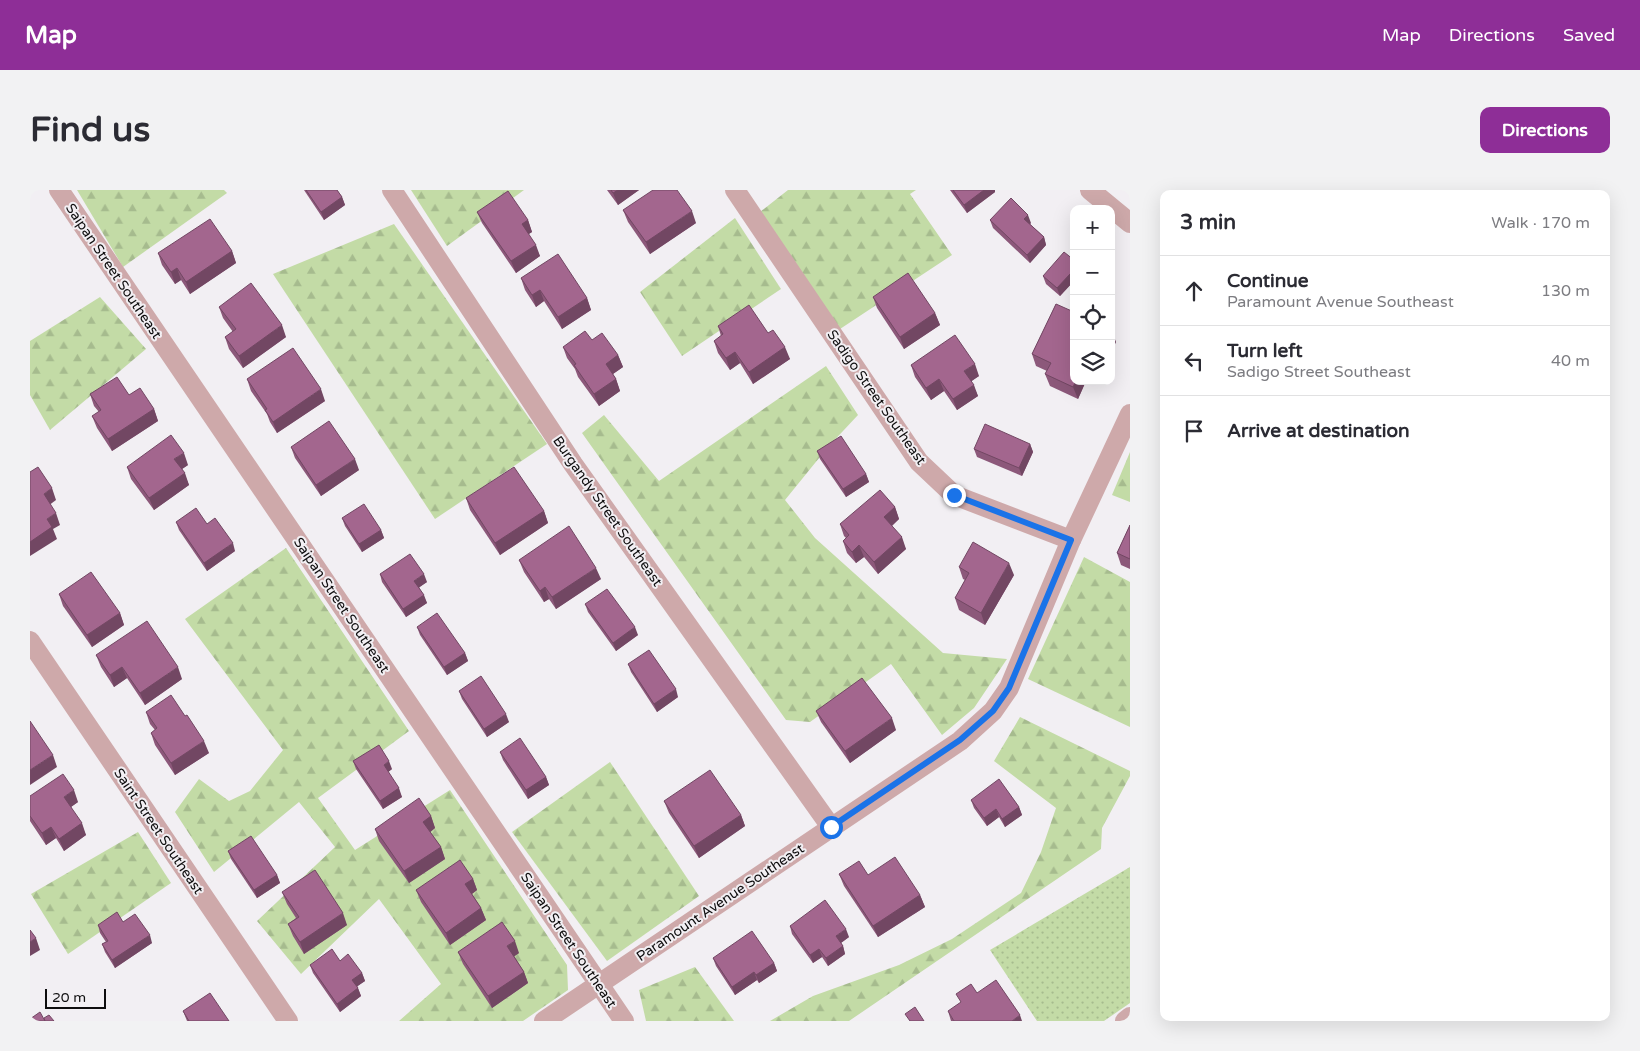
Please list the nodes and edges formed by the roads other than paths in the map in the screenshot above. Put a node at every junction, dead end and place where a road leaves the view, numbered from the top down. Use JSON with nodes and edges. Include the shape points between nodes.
{"nodes":[{"id":1,"x":59,"y":190,"type":"edge"},
{"id":2,"x":392,"y":190,"type":"edge"},
{"id":3,"x":735,"y":190,"type":"edge"},
{"id":4,"x":1090,"y":190,"type":"edge"},
{"id":5,"x":1130,"y":223,"type":"edge"},
{"id":6,"x":1130,"y":414,"type":"edge"},
{"id":7,"x":1071,"y":540,"type":"junction"},
{"id":8,"x":30,"y":641,"type":"edge"},
{"id":9,"x":831,"y":827,"type":"junction"},
{"id":10,"x":599,"y":984,"type":"junction"},
{"id":11,"x":1130,"y":1018,"type":"edge"},
{"id":12,"x":288,"y":1021,"type":"edge"},
{"id":13,"x":544,"y":1021,"type":"edge"},
{"id":14,"x":624,"y":1021,"type":"edge"},
{"id":15,"x":1125,"y":1021,"type":"edge"}],
"edges":[{"from":1,"to":10,"type":"street","name":"Saipan Street Southeast"},
{"from":2,"to":9,"type":"street","name":"Burgandy Street Southeast","via":[[573,464]]},
{"from":3,"to":7,"type":"street","name":"Sadigo Street Southeast","via":[[919,462],[954,495]]},
{"from":4,"to":5,"type":"street"},
{"from":6,"to":7,"type":"street","name":"Paramount Avenue Southeast"},
{"from":7,"to":9,"type":"street","name":"Paramount Avenue Southeast","via":[[1009,688],[993,711],[960,740]]},
{"from":8,"to":12,"type":"street","name":"Saint Street Southeast"},
{"from":9,"to":10,"type":"street","name":"Paramount Avenue Southeast"},
{"from":10,"to":13,"type":"street","name":"Paramount Avenue Southeast"},
{"from":10,"to":14,"type":"street","name":"Saipan Street Southeast"},
{"from":11,"to":15,"type":"street"}]}
